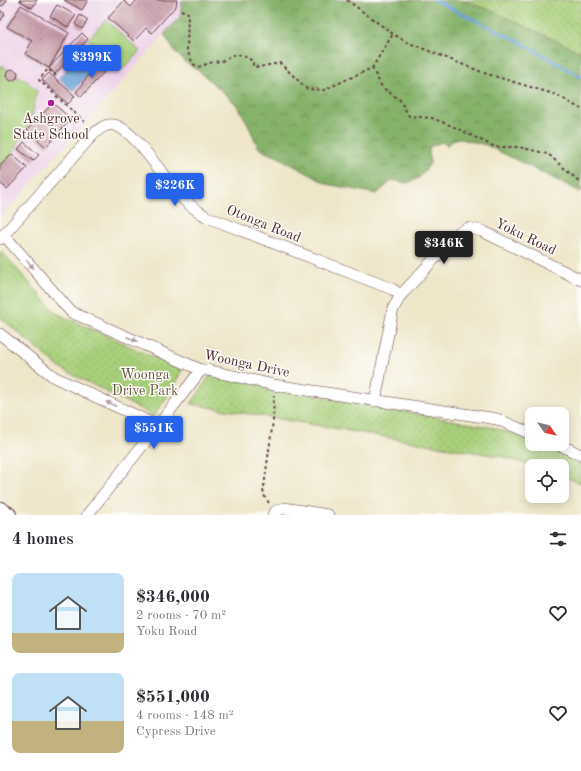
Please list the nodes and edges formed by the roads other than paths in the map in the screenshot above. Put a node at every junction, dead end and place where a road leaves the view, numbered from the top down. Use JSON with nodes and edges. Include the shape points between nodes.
{"nodes":[{"id":1,"x":2,"y":237,"type":"edge"},
{"id":2,"x":581,"y":280,"type":"edge"},
{"id":3,"x":401,"y":295,"type":"junction"},
{"id":4,"x":0,"y":334,"type":"edge"},
{"id":5,"x":201,"y":370,"type":"junction"},
{"id":6,"x":375,"y":401,"type":"junction"},
{"id":7,"x":158,"y":426,"type":"junction"},
{"id":8,"x":525,"y":431,"type":"edge"},
{"id":9,"x":569,"y":449,"type":"edge"},
{"id":10,"x":581,"y":455,"type":"edge"},
{"id":11,"x":0,"y":510,"type":"edge"},
{"id":12,"x":275,"y":513,"type":"edge"},
{"id":13,"x":8,"y":515,"type":"edge"},
{"id":14,"x":87,"y":515,"type":"edge"},
{"id":15,"x":328,"y":515,"type":"edge"}],
"edges":[{"from":1,"to":3,"type":"street","name":"Otonga Road","via":[[88,140],[101,127],[113,125],[122,128],[133,137],[181,197],[192,208],[207,217],[392,289]]},
{"from":1,"to":5,"type":"street","name":"Woonga Drive","one_way":true,"via":[[71,312]]},
{"from":2,"to":3,"type":"street","name":"Yoku Road","via":[[482,231],[468,228],[458,233]]},
{"from":3,"to":6,"type":"street","name":"Yoku Road","via":[[393,309]]},
{"from":7,"to":4,"type":"street","one_way":true,"via":[[54,377]]},
{"from":5,"to":6,"type":"street","name":"Woonga Drive"},
{"from":5,"to":7,"type":"street"},
{"from":6,"to":8,"type":"street","name":"Woonga Drive","via":[[497,419]]},
{"from":7,"to":14,"type":"street"},
{"from":9,"to":10,"type":"street"},
{"from":11,"to":13,"type":"street"},
{"from":12,"to":15,"type":"street","via":[[284,508]]}]}
